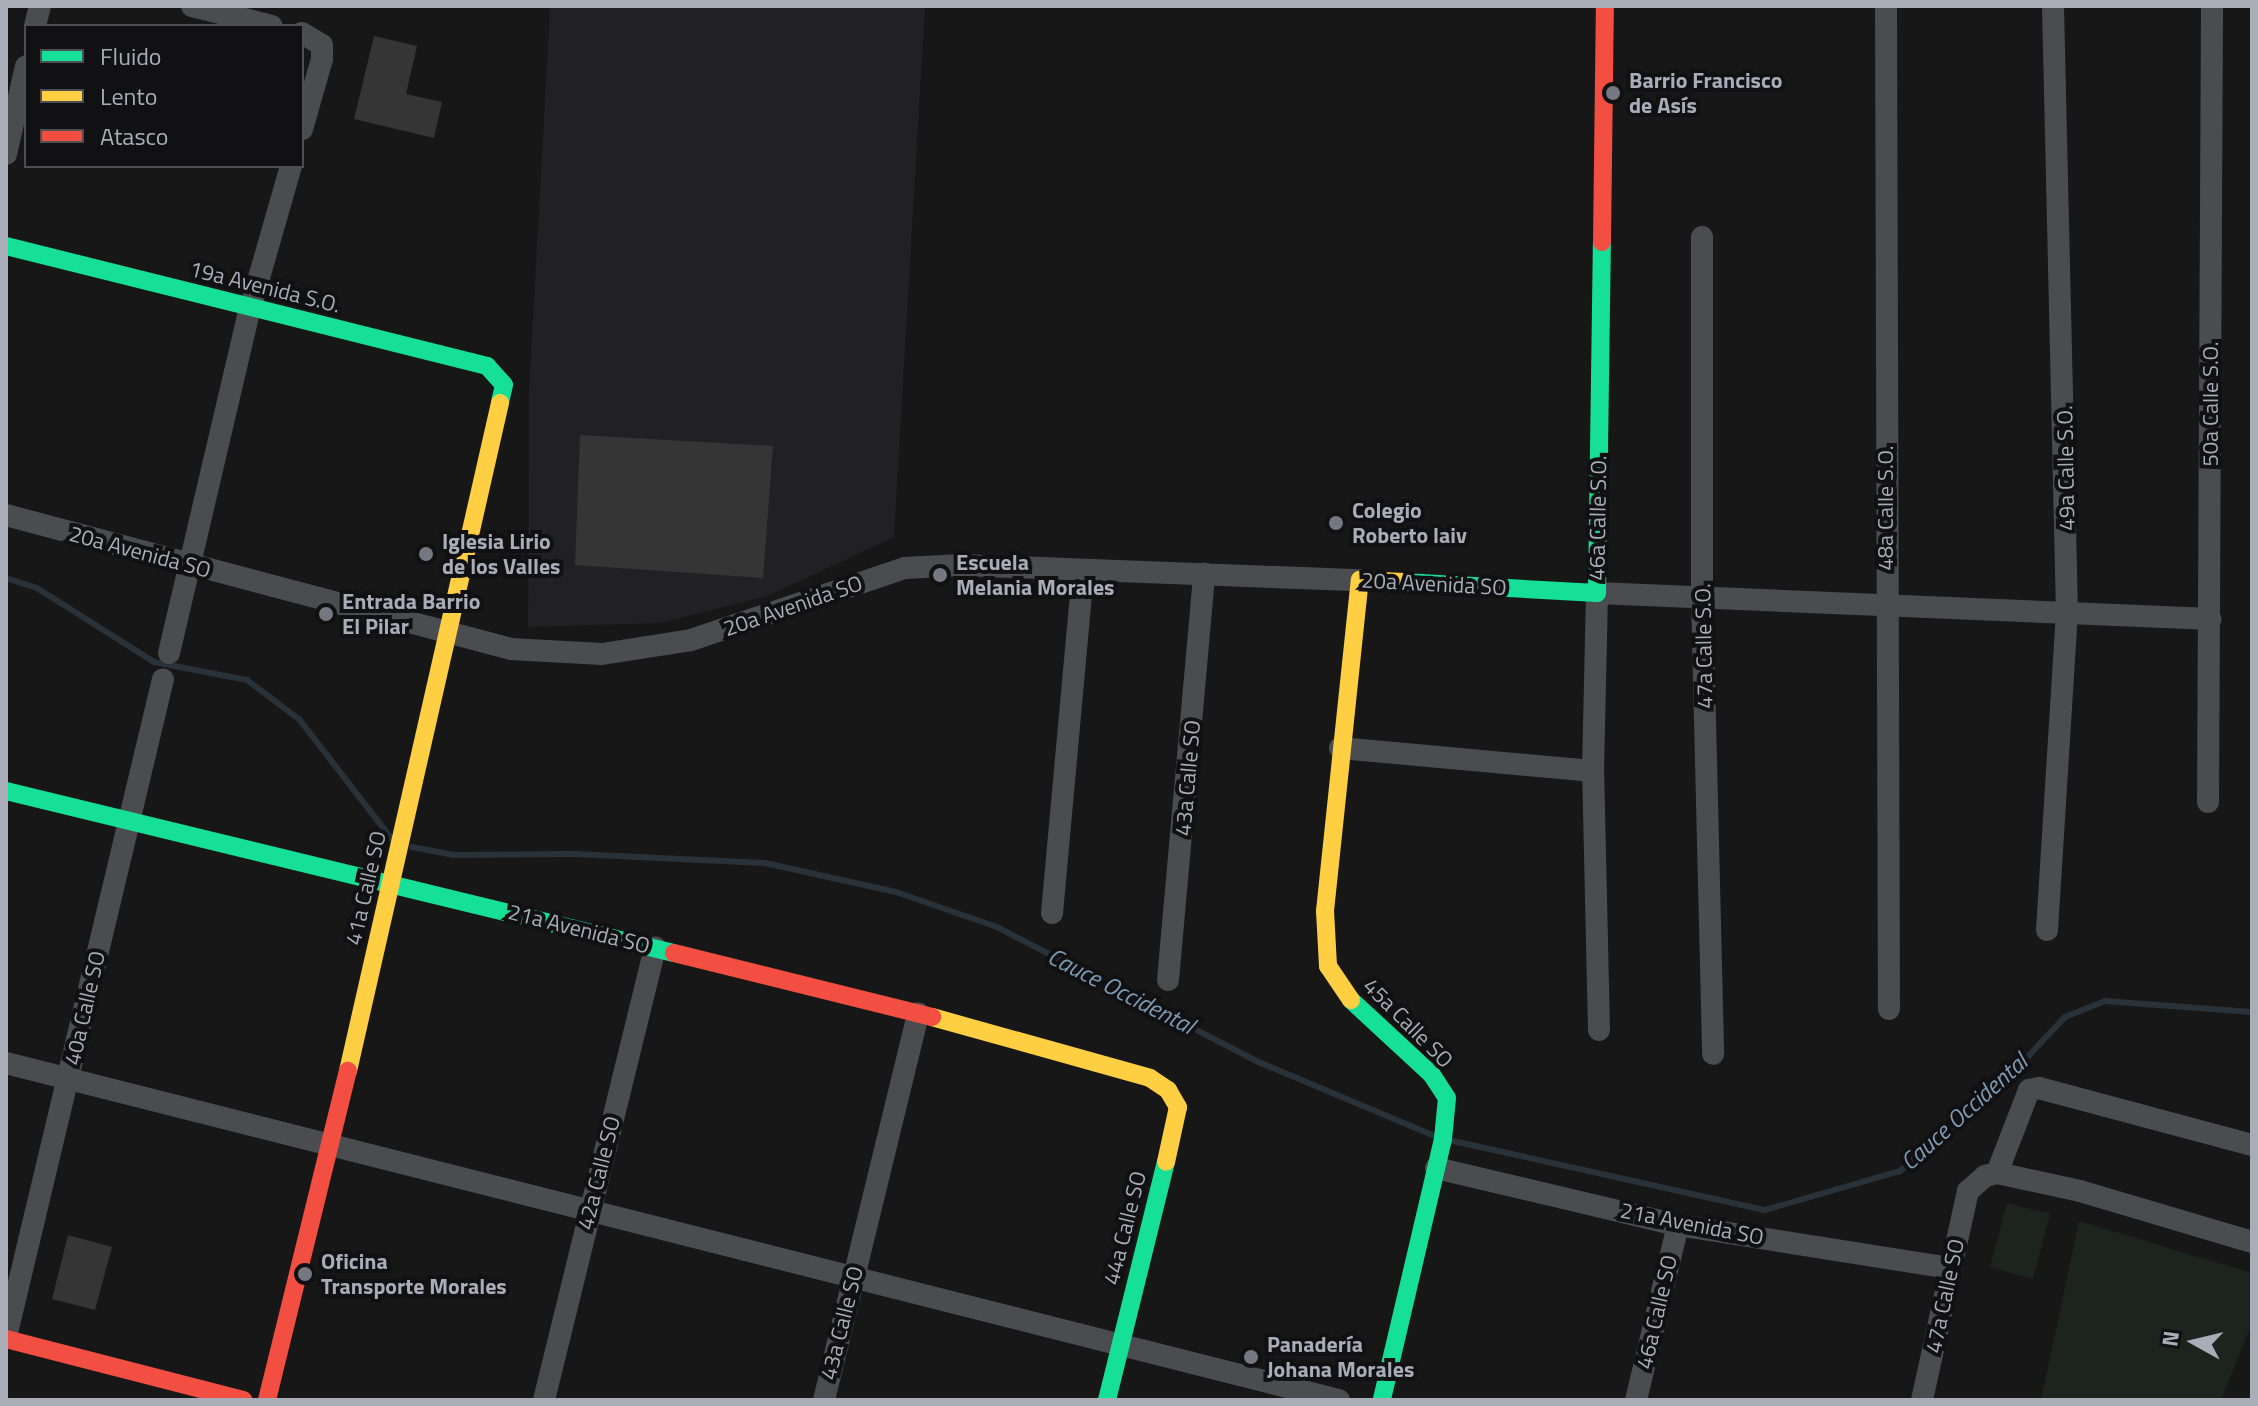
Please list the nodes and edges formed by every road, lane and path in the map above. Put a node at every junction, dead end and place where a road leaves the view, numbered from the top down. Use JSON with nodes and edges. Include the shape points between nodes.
{"nodes":[{"id":1,"x":192,"y":6,"type":"edge"},
{"id":2,"x":1605,"y":6,"type":"edge"},
{"id":3,"x":1886,"y":6,"type":"edge"},
{"id":4,"x":2053,"y":6,"type":"edge"},
{"id":5,"x":2212,"y":6,"type":"edge"},
{"id":6,"x":264,"y":24,"type":"edge"},
{"id":7,"x":304,"y":34,"type":"edge"},
{"id":8,"x":24,"y":75,"type":"edge"},
{"id":9,"x":304,"y":121,"type":"edge"},
{"id":10,"x":6,"y":154,"type":"edge"},
{"id":11,"x":290,"y":168,"type":"edge"},
{"id":12,"x":1702,"y":237,"type":"dead end"},
{"id":13,"x":6,"y":246,"type":"edge"},
{"id":14,"x":250,"y":309,"type":"junction"},
{"id":15,"x":504,"y":385,"type":"joint"},
{"id":16,"x":6,"y":515,"type":"edge"},
{"id":17,"x":190,"y":566,"type":"junction"},
{"id":18,"x":1083,"y":571,"type":"junction"},
{"id":19,"x":1204,"y":574,"type":"junction"},
{"id":20,"x":1360,"y":580,"type":"junction"},
{"id":21,"x":1597,"y":593,"type":"junction"},
{"id":22,"x":1702,"y":597,"type":"junction"},
{"id":23,"x":1886,"y":605,"type":"junction"},
{"id":24,"x":2067,"y":613,"type":"junction"},
{"id":25,"x":2210,"y":619,"type":"junction"},
{"id":26,"x":449,"y":634,"type":"junction"},
{"id":27,"x":169,"y":653,"type":"dead end"},
{"id":28,"x":163,"y":679,"type":"dead end"},
{"id":29,"x":1340,"y":748,"type":"junction"},
{"id":30,"x":1593,"y":771,"type":"junction"},
{"id":31,"x":6,"y":791,"type":"edge"},
{"id":32,"x":2208,"y":802,"type":"dead end"},
{"id":33,"x":129,"y":820,"type":"junction"},
{"id":34,"x":394,"y":884,"type":"junction"},
{"id":35,"x":1052,"y":913,"type":"dead end"},
{"id":36,"x":2047,"y":930,"type":"dead end"},
{"id":37,"x":655,"y":947,"type":"junction"},
{"id":38,"x":1168,"y":980,"type":"dead end"},
{"id":39,"x":1889,"y":1009,"type":"dead end"},
{"id":40,"x":918,"y":1013,"type":"junction"},
{"id":41,"x":1599,"y":1030,"type":"dead end"},
{"id":42,"x":1713,"y":1054,"type":"dead end"},
{"id":43,"x":6,"y":1063,"type":"edge"},
{"id":44,"x":68,"y":1078,"type":"junction"},
{"id":45,"x":1150,"y":1078,"type":"joint"},
{"id":46,"x":2252,"y":1145,"type":"edge"},
{"id":47,"x":327,"y":1147,"type":"junction"},
{"id":48,"x":1436,"y":1168,"type":"junction"},
{"id":49,"x":1997,"y":1173,"type":"junction"},
{"id":50,"x":589,"y":1212,"type":"junction"},
{"id":51,"x":1678,"y":1225,"type":"junction"},
{"id":52,"x":2252,"y":1242,"type":"edge"},
{"id":53,"x":1951,"y":1268,"type":"junction"},
{"id":54,"x":853,"y":1278,"type":"junction"},
{"id":55,"x":6,"y":1338,"type":"edge"},
{"id":56,"x":1121,"y":1346,"type":"junction"},
{"id":57,"x":243,"y":1400,"type":"edge"},
{"id":58,"x":267,"y":1400,"type":"edge"},
{"id":59,"x":544,"y":1400,"type":"edge"},
{"id":60,"x":824,"y":1400,"type":"edge"},
{"id":61,"x":1107,"y":1400,"type":"edge"},
{"id":62,"x":1339,"y":1400,"type":"edge"},
{"id":63,"x":1382,"y":1400,"type":"edge"},
{"id":64,"x":1636,"y":1400,"type":"edge"},
{"id":65,"x":1922,"y":1400,"type":"edge"}],
"edges":[{"from":1,"to":6,"type":"street"},
{"from":2,"to":21,"type":"street","name":"46a Calle S.O."},
{"from":3,"to":23,"type":"street","name":"48a Calle S.O."},
{"from":4,"to":24,"type":"street","name":"49a Calle S.O."},
{"from":5,"to":25,"type":"street","name":"50a Calle S.O."},
{"from":7,"to":9,"type":"street","via":[[322,45]]},
{"from":8,"to":10,"type":"street"},
{"from":11,"to":14,"type":"street"},
{"from":12,"to":22,"type":"street","name":"47a Calle S.O."},
{"from":13,"to":14,"type":"street","name":"19a Avenida S.O."},
{"from":14,"to":15,"type":"street","name":"19a Avenida S.O.","via":[[487,366]]},
{"from":14,"to":17,"type":"street"},
{"from":15,"to":26,"type":"street","name":"41a Calle SO"},
{"from":16,"to":17,"type":"street","name":"20a Avenida SO"},
{"from":17,"to":26,"type":"street","name":"20a Avenida SO"},
{"from":17,"to":27,"type":"street"},
{"from":18,"to":19,"type":"street","name":"20a Avenida SO"},
{"from":18,"to":26,"type":"street","name":"20a Avenida SO","via":[[905,568],[691,640],[602,654],[511,649]]},
{"from":18,"to":35,"type":"street"},
{"from":19,"to":20,"type":"street","name":"20a Avenida SO"},
{"from":19,"to":38,"type":"street","name":"43a Calle SO"},
{"from":20,"to":21,"type":"street","name":"20a Avenida SO"},
{"from":20,"to":29,"type":"street","name":"45a Calle SO"},
{"from":21,"to":22,"type":"street"},
{"from":21,"to":30,"type":"street","name":"46a Calle S.O."},
{"from":22,"to":23,"type":"street"},
{"from":22,"to":42,"type":"street","name":"47a Calle S.O."},
{"from":23,"to":24,"type":"street"},
{"from":23,"to":39,"type":"street","name":"48a Calle S.O."},
{"from":24,"to":25,"type":"street"},
{"from":24,"to":36,"type":"street","name":"49a Calle S.O."},
{"from":25,"to":32,"type":"street","name":"50a Calle S.O."},
{"from":26,"to":34,"type":"street","name":"41a Calle SO"},
{"from":28,"to":33,"type":"street","name":"40a Calle SO"},
{"from":29,"to":30,"type":"street"},
{"from":29,"to":48,"type":"street","name":"45a Calle SO","via":[[1325,911],[1328,966],[1344,994],[1432,1075],[1447,1098]]},
{"from":30,"to":41,"type":"street","name":"46a Calle S.O."},
{"from":31,"to":33,"type":"street","name":"21a Avenida SO"},
{"from":33,"to":34,"type":"street","name":"21a Avenida SO"},
{"from":33,"to":44,"type":"street","name":"40a Calle SO"},
{"from":34,"to":37,"type":"street","name":"21a Avenida SO"},
{"from":34,"to":47,"type":"street","name":"41a Calle SO"},
{"from":37,"to":40,"type":"street","name":"21a Avenida SO"},
{"from":37,"to":50,"type":"street","name":"42a Calle SO"},
{"from":40,"to":45,"type":"street","name":"21a Avenida SO"},
{"from":40,"to":54,"type":"street","name":"43a Calle SO"},
{"from":43,"to":44,"type":"street"},
{"from":44,"to":47,"type":"street"},
{"from":44,"to":55,"type":"street","name":"40a Calle SO"},
{"from":45,"to":56,"type":"street","name":"44a Calle SO","via":[[1168,1090],[1178,1107]]},
{"from":46,"to":49,"type":"street","via":[[2039,1088],[2029,1090]]},
{"from":47,"to":50,"type":"street"},
{"from":47,"to":58,"type":"street","name":"41a Calle SO"},
{"from":48,"to":51,"type":"street","name":"21a Avenida SO"},
{"from":48,"to":63,"type":"street","name":"45a Calle SO"},
{"from":49,"to":52,"type":"street","via":[[2080,1191]]},
{"from":49,"to":53,"type":"street","name":"47a Calle SO","via":[[1968,1191]]},
{"from":50,"to":54,"type":"street"},
{"from":50,"to":59,"type":"street","name":"42a Calle SO"},
{"from":51,"to":53,"type":"street","name":"21a Avenida SO"},
{"from":51,"to":64,"type":"street","name":"46a Calle SO"},
{"from":53,"to":65,"type":"street","name":"47a Calle SO"},
{"from":54,"to":56,"type":"street"},
{"from":54,"to":60,"type":"street","name":"43a Calle SO"},
{"from":55,"to":57,"type":"street"},
{"from":56,"to":61,"type":"street","name":"44a Calle SO"},
{"from":56,"to":62,"type":"street"}]}
